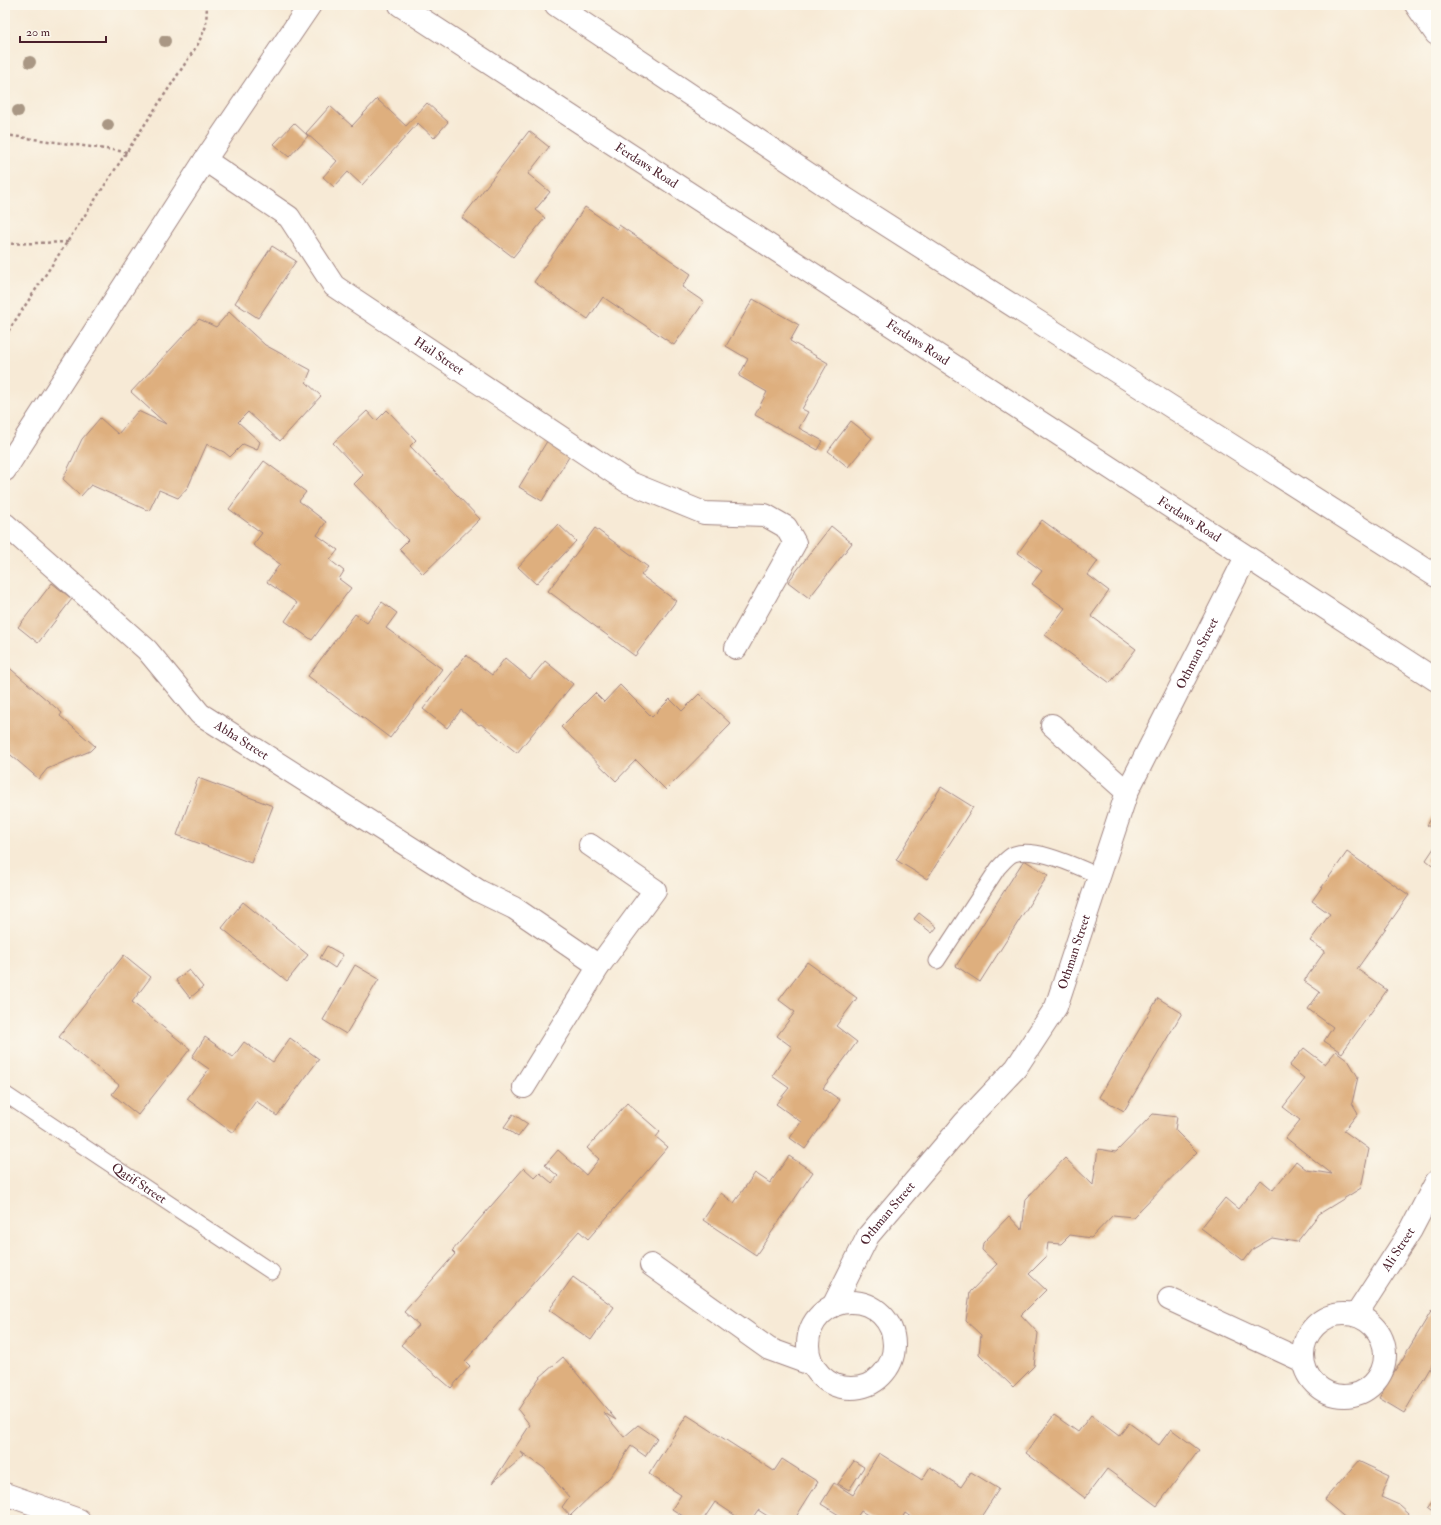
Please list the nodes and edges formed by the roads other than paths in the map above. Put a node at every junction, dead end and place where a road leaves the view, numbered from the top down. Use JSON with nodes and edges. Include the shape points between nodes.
{"nodes":[{"id":1,"x":310,"y":5,"type":"edge"},
{"id":2,"x":400,"y":5,"type":"edge"},
{"id":3,"x":556,"y":5,"type":"edge"},
{"id":4,"x":1416,"y":5,"type":"edge"},
{"id":5,"x":1436,"y":34,"type":"edge"},
{"id":6,"x":205,"y":160,"type":"junction"},
{"id":7,"x":5,"y":470,"type":"edge"},
{"id":8,"x":5,"y":524,"type":"edge"},
{"id":9,"x":1246,"y":557,"type":"junction"},
{"id":10,"x":1436,"y":576,"type":"edge"},
{"id":11,"x":736,"y":648,"type":"dead end"},
{"id":12,"x":1436,"y":680,"type":"edge"},
{"id":13,"x":1052,"y":725,"type":"dead end"},
{"id":14,"x":1127,"y":792,"type":"junction"},
{"id":15,"x":590,"y":845,"type":"dead end"},
{"id":16,"x":1100,"y":876,"type":"junction"},
{"id":17,"x":938,"y":961,"type":"dead end"},
{"id":18,"x":599,"y":966,"type":"junction"},
{"id":19,"x":524,"y":1087,"type":"dead end"},
{"id":20,"x":5,"y":1094,"type":"edge"},
{"id":21,"x":1436,"y":1182,"type":"edge"},
{"id":22,"x":651,"y":1265,"type":"dead end"},
{"id":23,"x":272,"y":1272,"type":"dead end"},
{"id":24,"x":1169,"y":1299,"type":"dead end"},
{"id":25,"x":833,"y":1306,"type":"junction"},
{"id":26,"x":1356,"y":1315,"type":"junction"},
{"id":27,"x":1303,"y":1361,"type":"junction"},
{"id":28,"x":813,"y":1365,"type":"junction"},
{"id":29,"x":5,"y":1494,"type":"edge"},
{"id":30,"x":80,"y":1520,"type":"edge"}],
"edges":[{"from":1,"to":6,"type":"street"},
{"from":2,"to":9,"type":"street","name":"Ferdaws Road"},
{"from":3,"to":10,"type":"street","via":[[843,197]]},
{"from":4,"to":5,"type":"street"},
{"from":6,"to":7,"type":"street"},
{"from":6,"to":11,"type":"street","name":"Hail Street","via":[[289,217],[334,286],[628,482],[704,513],[765,515],[786,527],[795,543]]},
{"from":8,"to":18,"type":"street","name":"Abha Street","via":[[147,650],[200,714],[479,891],[514,908]]},
{"from":9,"to":12,"type":"street","name":"Ferdaws Road"},
{"from":9,"to":14,"type":"street","name":"Othman Street"},
{"from":13,"to":14,"type":"street"},
{"from":14,"to":16,"type":"street","name":"Othman Street"},
{"from":15,"to":18,"type":"street","via":[[655,890]]},
{"from":16,"to":17,"type":"lane","via":[[1048,857],[1024,852],[1013,854],[998,868]]},
{"from":16,"to":25,"type":"street","name":"Othman Street","via":[[1056,1007],[1016,1068],[964,1123],[868,1236]]},
{"from":18,"to":19,"type":"street"},
{"from":20,"to":23,"type":"lane","name":"Qatif Street"},
{"from":21,"to":26,"type":"street","name":"Ali Street","via":[[1411,1230]]},
{"from":22,"to":28,"type":"street","via":[[769,1349]]},
{"from":24,"to":27,"type":"street"},
{"from":25,"to":28,"type":"street","via":[[819,1315],[811,1327],[808,1354]]},
{"from":25,"to":28,"type":"street","via":[[843,1302],[856,1302],[869,1305],[880,1312],[889,1323],[894,1336],[891,1363],[872,1383],[846,1388],[822,1377]]},
{"from":26,"to":27,"type":"street","via":[[1342,1313],[1328,1316],[1317,1324],[1308,1334],[1303,1347]]},
{"from":26,"to":27,"type":"street","via":[[1368,1320],[1383,1342],[1383,1369],[1376,1381],[1353,1395],[1340,1396],[1315,1385],[1307,1374]]},
{"from":29,"to":30,"type":"street"}]}
